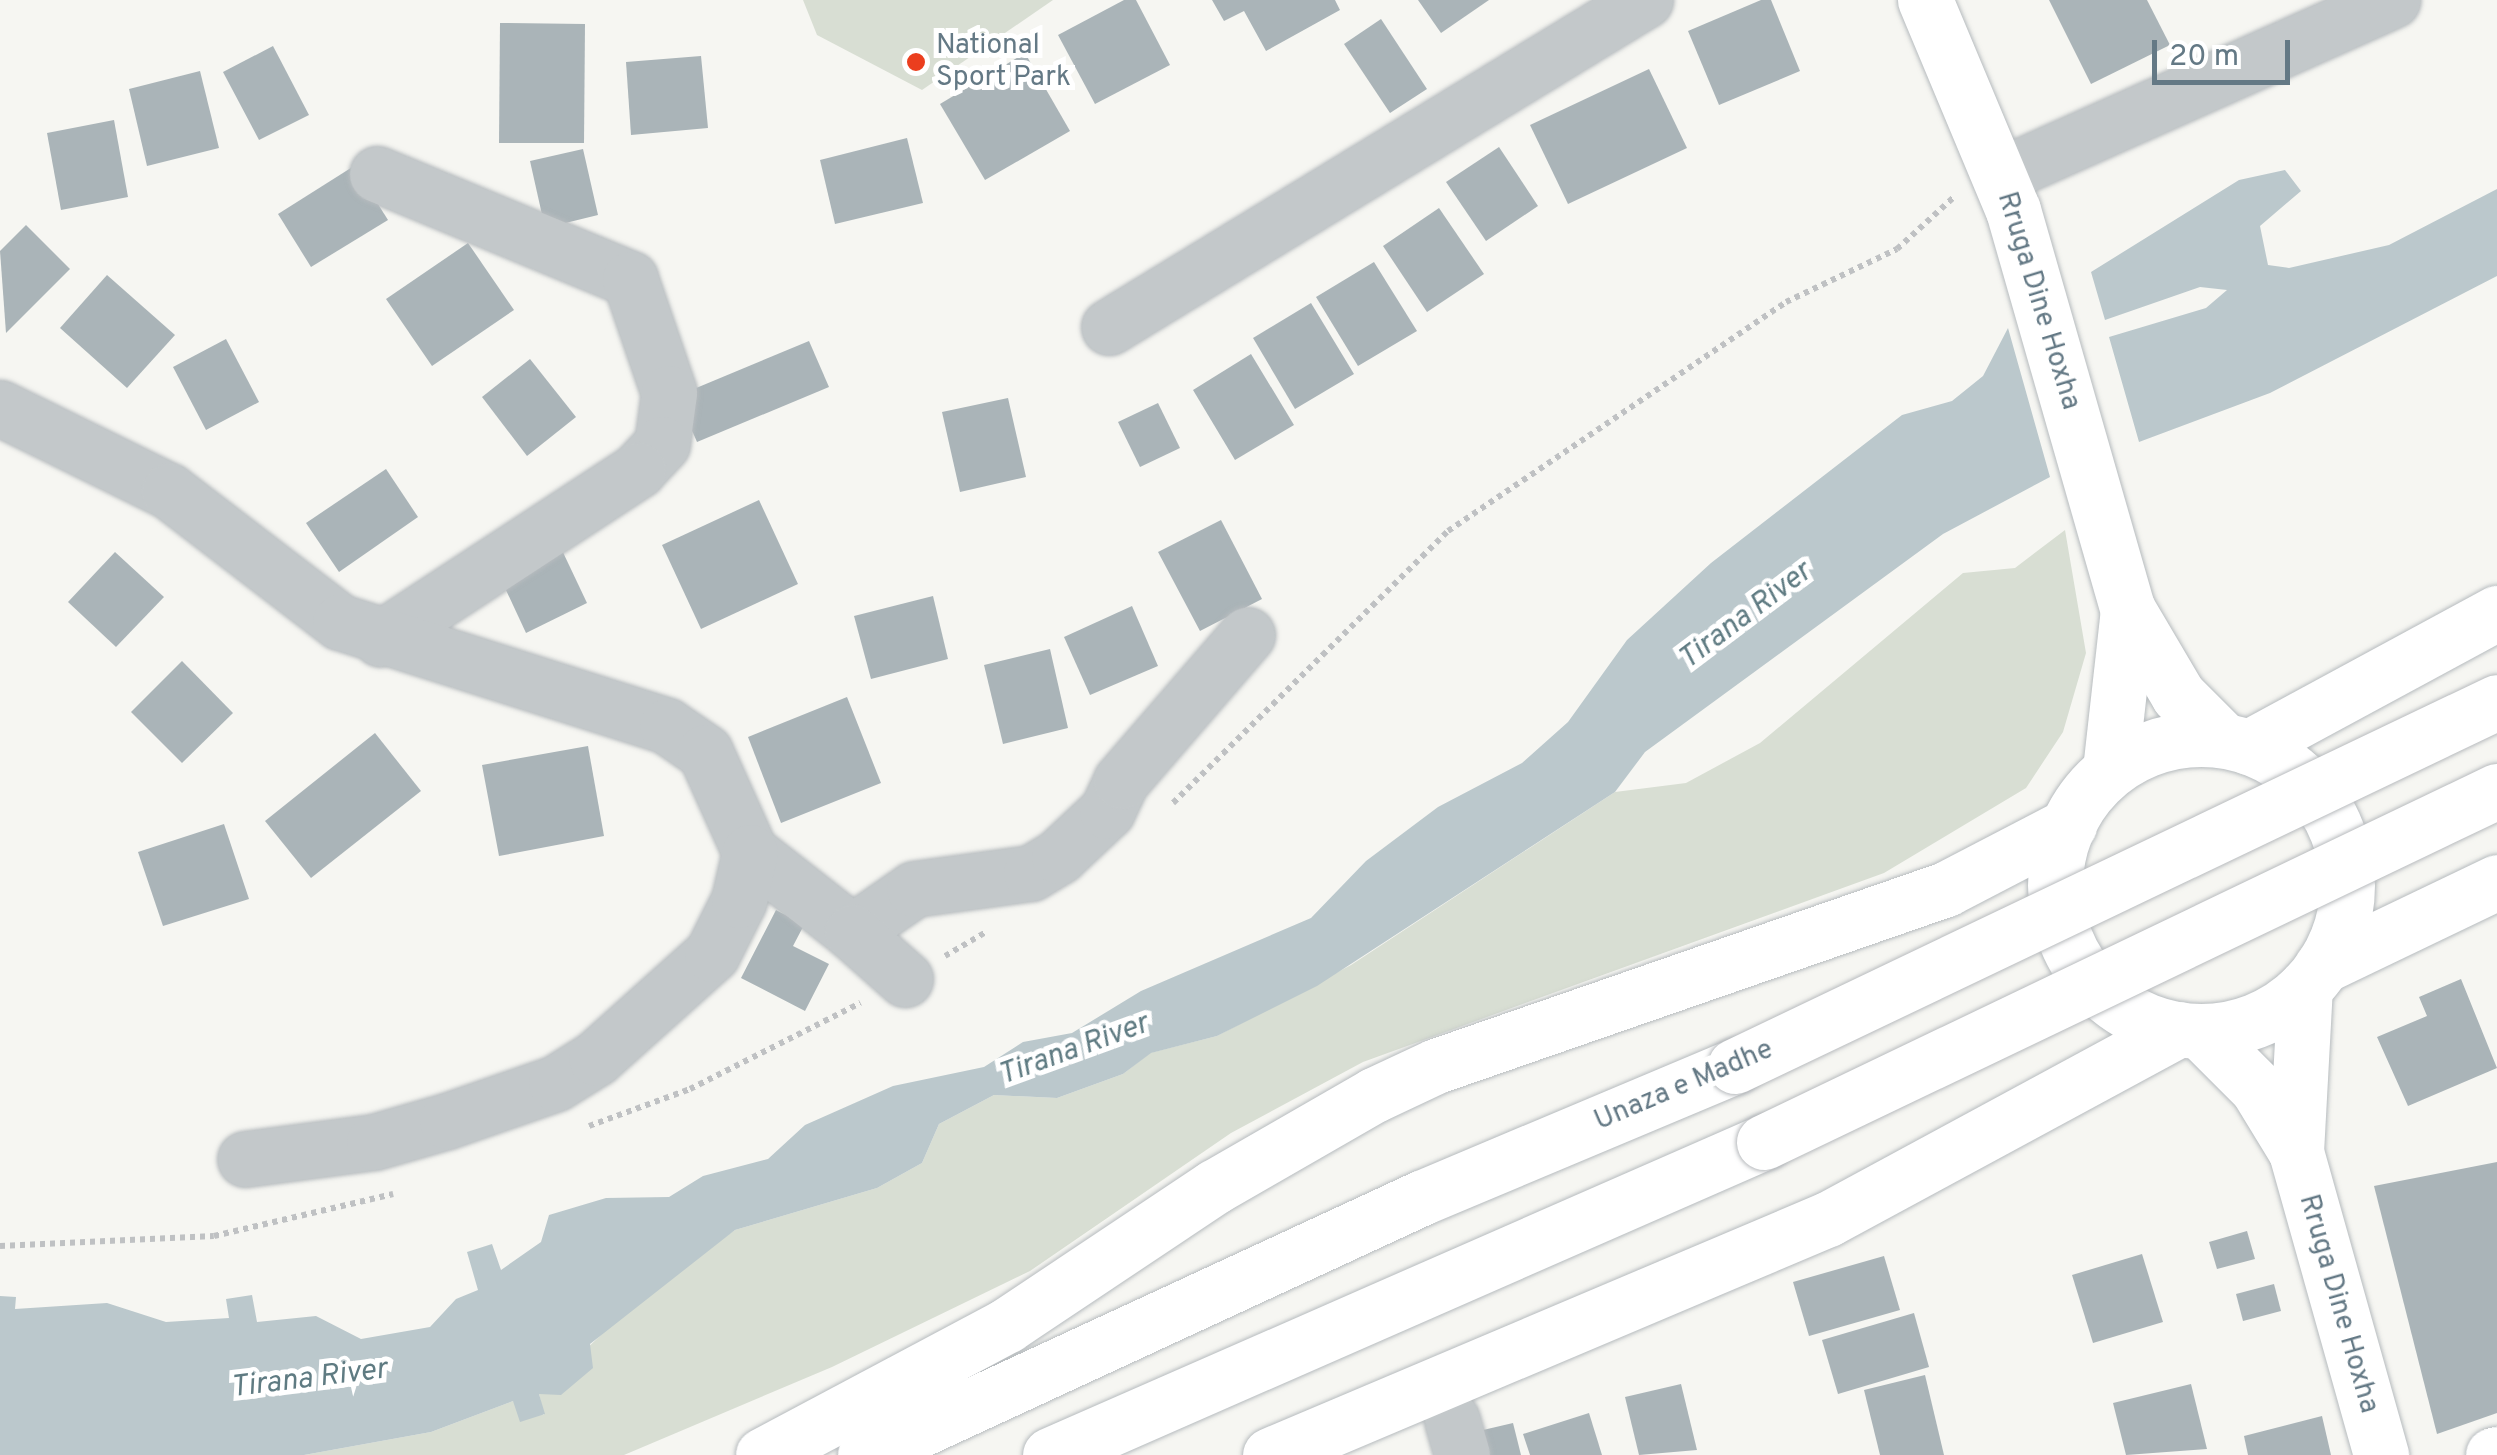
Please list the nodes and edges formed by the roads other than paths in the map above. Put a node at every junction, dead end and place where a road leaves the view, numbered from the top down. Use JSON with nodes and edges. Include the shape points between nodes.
{"nodes":[{"id":1,"x":1645,"y":0,"type":"edge"},
{"id":2,"x":1926,"y":0,"type":"edge"},
{"id":3,"x":2392,"y":0,"type":"edge"},
{"id":4,"x":377,"y":174,"type":"dead end"},
{"id":5,"x":2006,"y":193,"type":"junction"},
{"id":6,"x":1109,"y":328,"type":"dead end"},
{"id":7,"x":0,"y":408,"type":"edge"},
{"id":8,"x":2128,"y":610,"type":"junction"},
{"id":9,"x":2497,"y":612,"type":"edge"},
{"id":10,"x":1246,"y":635,"type":"dead end"},
{"id":11,"x":380,"y":638,"type":"junction"},
{"id":12,"x":2497,"y":702,"type":"edge"},
{"id":13,"x":2236,"y":744,"type":"junction"},
{"id":14,"x":2110,"y":770,"type":"junction"},
{"id":15,"x":2497,"y":791,"type":"edge"},
{"id":16,"x":2069,"y":824,"type":"junction"},
{"id":17,"x":750,"y":852,"type":"junction"},
{"id":18,"x":2497,"y":882,"type":"edge"},
{"id":19,"x":852,"y":932,"type":"junction"},
{"id":20,"x":2314,"y":976,"type":"junction"},
{"id":21,"x":905,"y":978,"type":"road end"},
{"id":22,"x":2190,"y":1030,"type":"junction"},
{"id":23,"x":2296,"y":1152,"type":"junction"},
{"id":24,"x":244,"y":1159,"type":"dead end"},
{"id":25,"x":762,"y":1455,"type":"edge"},
{"id":26,"x":864,"y":1455,"type":"edge"},
{"id":27,"x":1050,"y":1455,"type":"edge"},
{"id":28,"x":1270,"y":1455,"type":"edge"},
{"id":29,"x":2381,"y":1455,"type":"edge"}],
"edges":[{"from":1,"to":6,"type":"street"},
{"from":2,"to":5,"type":"main road","name":"Rruga Dine Hoxha"},
{"from":3,"to":5,"type":"street"},
{"from":4,"to":11,"type":"street","via":[[630,279],[669,394],[662,444],[638,470]]},
{"from":5,"to":8,"type":"main road","name":"Rruga Dine Hoxha"},
{"from":7,"to":11,"type":"street","via":[[170,491],[340,622]]},
{"from":8,"to":13,"type":"main road","name":"Rruga Dine Hoxha","via":[[2178,695]]},
{"from":8,"to":14,"type":"main road","name":"Rruga Dine Hoxha"},
{"from":9,"to":13,"type":"main road"},
{"from":10,"to":19,"type":"street","via":[[1120,782],[1107,811],[1059,856],[1031,872],[914,889]]},
{"from":11,"to":17,"type":"street","via":[[667,726],[705,752]]},
{"from":12,"to":26,"type":"main road","name":"Unaza e Madhe","bridge":true,"via":[[1736,1066],[1421,1198]]},
{"from":13,"to":14,"type":"main road","name":"Rruga Dine Hoxha","via":[[2145,750]]},
{"from":13,"to":20,"type":"main road","name":"Rruga Dine Hoxha","via":[[2312,788],[2343,846],[2345,913]]},
{"from":14,"to":16,"type":"main road","name":"Rruga Dine Hoxha"},
{"from":15,"to":27,"type":"main road","bridge":true,"via":[[1764,1142]]},
{"from":16,"to":22,"type":"main road","name":"Rruga Dine Hoxha","via":[[2055,873],[2070,950],[2123,1009]]},
{"from":16,"to":25,"type":"main road","via":[[1946,889],[1436,1066],[1374,1094],[1214,1188],[1007,1325]]},
{"from":17,"to":19,"type":"street"},
{"from":17,"to":24,"type":"street","via":[[739,900],[712,954],[596,1058],[556,1082],[447,1122],[374,1142]]},
{"from":18,"to":20,"type":"main road"},
{"from":19,"to":21,"type":"street"},
{"from":20,"to":22,"type":"main road","via":[[2266,1016]]},
{"from":20,"to":23,"type":"main road","name":"Rruga Dine Hoxha"},
{"from":22,"to":23,"type":"main road","name":"Rruga Dine Hoxha","via":[[2257,1088]]},
{"from":22,"to":28,"type":"main road","via":[[1828,1220]]},
{"from":23,"to":29,"type":"main road","name":"Rruga Dine Hoxha"}]}
